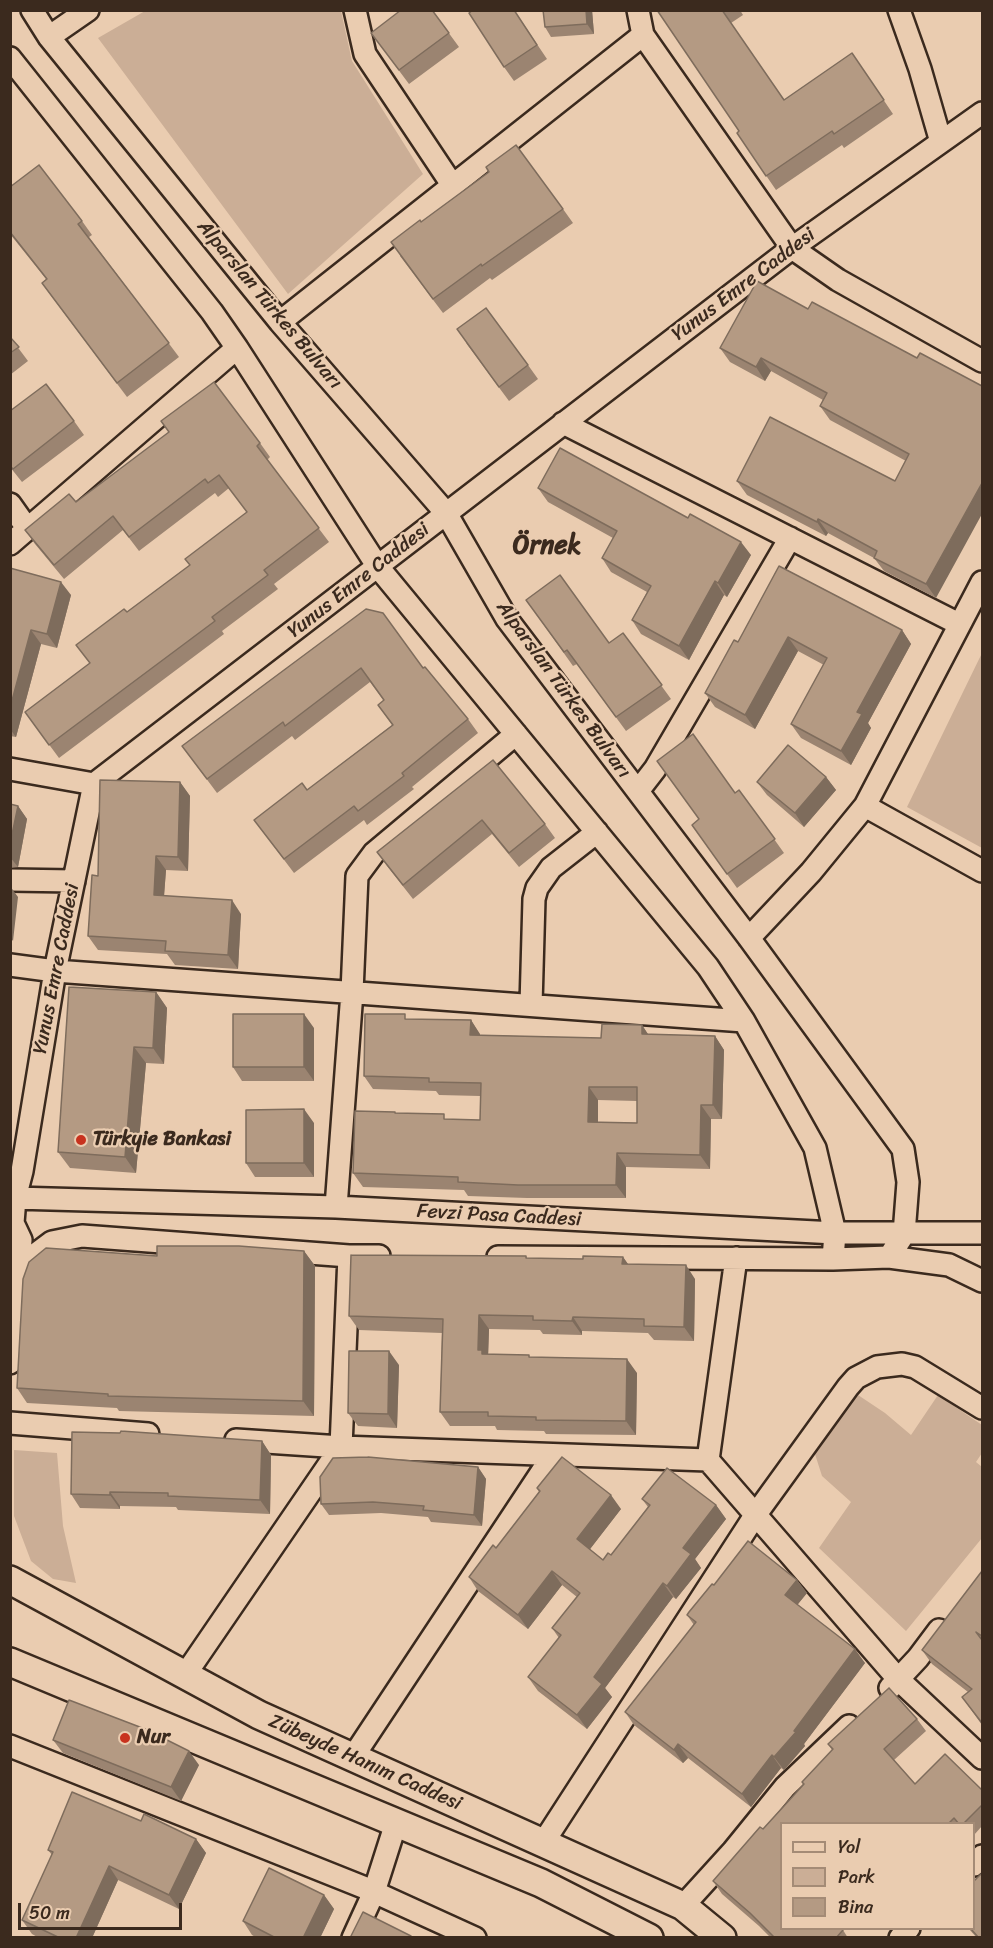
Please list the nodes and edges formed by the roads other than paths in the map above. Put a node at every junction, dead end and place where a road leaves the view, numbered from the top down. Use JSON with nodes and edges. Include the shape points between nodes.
{"nodes":[{"id":1,"x":32,"y":10,"type":"edge"},
{"id":2,"x":88,"y":10,"type":"edge"},
{"id":3,"x":355,"y":10,"type":"edge"},
{"id":4,"x":638,"y":10,"type":"edge"},
{"id":5,"x":899,"y":10,"type":"edge"},
{"id":6,"x":643,"y":35,"type":"junction"},
{"id":7,"x":48,"y":38,"type":"junction"},
{"id":8,"x":12,"y":62,"type":"edge"},
{"id":9,"x":982,"y":113,"type":"edge"},
{"id":10,"x":941,"y":142,"type":"junction"},
{"id":11,"x":453,"y":186,"type":"junction"},
{"id":12,"x":792,"y":248,"type":"junction"},
{"id":13,"x":280,"y":322,"type":"junction"},
{"id":14,"x":237,"y":348,"type":"junction"},
{"id":15,"x":982,"y":361,"type":"edge"},
{"id":16,"x":563,"y":423,"type":"junction"},
{"id":17,"x":10,"y":504,"type":"edge"},
{"id":18,"x":446,"y":513,"type":"junction"},
{"id":19,"x":27,"y":528,"type":"junction"},
{"id":20,"x":790,"y":538,"type":"junction"},
{"id":21,"x":10,"y":543,"type":"edge"},
{"id":22,"x":378,"y":567,"type":"junction"},
{"id":23,"x":982,"y":582,"type":"edge"},
{"id":24,"x":959,"y":624,"type":"junction"},
{"id":25,"x":516,"y":734,"type":"junction"},
{"id":26,"x":10,"y":769,"type":"edge"},
{"id":27,"x":94,"y":784,"type":"junction"},
{"id":28,"x":638,"y":791,"type":"junction"},
{"id":29,"x":865,"y":806,"type":"junction"},
{"id":30,"x":597,"y":832,"type":"junction"},
{"id":31,"x":982,"y":871,"type":"edge"},
{"id":32,"x":10,"y":880,"type":"edge"},
{"id":33,"x":74,"y":881,"type":"junction"},
{"id":34,"x":749,"y":938,"type":"junction"},
{"id":35,"x":10,"y":965,"type":"edge"},
{"id":36,"x":55,"y":971,"type":"junction"},
{"id":37,"x":352,"y":992,"type":"junction"},
{"id":38,"x":531,"y":1005,"type":"junction"},
{"id":39,"x":744,"y":1021,"type":"junction"},
{"id":40,"x":15,"y":1198,"type":"junction"},
{"id":41,"x":336,"y":1208,"type":"junction"},
{"id":42,"x":12,"y":1225,"type":"edge"},
{"id":43,"x":835,"y":1233,"type":"junction"},
{"id":44,"x":982,"y":1233,"type":"edge"},
{"id":45,"x":904,"y":1234,"type":"junction"},
{"id":46,"x":349,"y":1256,"type":"junction"},
{"id":47,"x":396,"y":1256,"type":"edge"},
{"id":48,"x":478,"y":1256,"type":"edge"},
{"id":49,"x":889,"y":1257,"type":"junction"},
{"id":50,"x":736,"y":1258,"type":"junction"},
{"id":51,"x":833,"y":1259,"type":"junction"},
{"id":52,"x":20,"y":1266,"type":"junction"},
{"id":53,"x":982,"y":1281,"type":"edge"},
{"id":54,"x":10,"y":1363,"type":"edge"},
{"id":55,"x":982,"y":1408,"type":"edge"},
{"id":56,"x":10,"y":1424,"type":"edge"},
{"id":57,"x":167,"y":1435,"type":"edge"},
{"id":58,"x":213,"y":1438,"type":"edge"},
{"id":59,"x":341,"y":1447,"type":"junction"},
{"id":60,"x":552,"y":1455,"type":"junction"},
{"id":61,"x":708,"y":1460,"type":"junction"},
{"id":62,"x":756,"y":1514,"type":"junction"},
{"id":63,"x":10,"y":1580,"type":"edge"},
{"id":64,"x":954,"y":1610,"type":"edge"},
{"id":65,"x":10,"y":1662,"type":"edge"},
{"id":66,"x":185,"y":1675,"type":"junction"},
{"id":67,"x":898,"y":1680,"type":"junction"},
{"id":68,"x":10,"y":1746,"type":"edge"},
{"id":69,"x":353,"y":1757,"type":"junction"},
{"id":70,"x":982,"y":1758,"type":"edge"},
{"id":71,"x":396,"y":1823,"type":"junction"},
{"id":72,"x":543,"y":1843,"type":"junction"},
{"id":73,"x":374,"y":1892,"type":"junction"},
{"id":74,"x":683,"y":1906,"type":"junction"},
{"id":75,"x":353,"y":1938,"type":"edge"},
{"id":76,"x":475,"y":1938,"type":"edge"},
{"id":77,"x":649,"y":1938,"type":"edge"},
{"id":78,"x":722,"y":1938,"type":"edge"}],
"edges":[{"from":1,"to":7,"type":"street","name":"Alparslan Türkes Bulvarı"},
{"from":2,"to":7,"type":"street"},
{"from":3,"to":11,"type":"street","via":[[365,54]]},
{"from":4,"to":6,"type":"street"},
{"from":5,"to":10,"type":"street"},
{"from":6,"to":11,"type":"street"},
{"from":6,"to":12,"type":"street"},
{"from":7,"to":13,"type":"street","name":"Alparslan Türkes Bulvarı"},
{"from":8,"to":14,"type":"street"},
{"from":9,"to":10,"type":"street","name":"Yunus Emre Caddesi"},
{"from":10,"to":12,"type":"street","name":"Yunus Emre Caddesi"},
{"from":11,"to":13,"type":"street"},
{"from":12,"to":15,"type":"street","via":[[838,280]]},
{"from":12,"to":16,"type":"street","name":"Yunus Emre Caddesi"},
{"from":13,"to":18,"type":"street","name":"Alparslan Türkes Bulvarı"},
{"from":14,"to":19,"type":"street"},
{"from":14,"to":22,"type":"street"},
{"from":16,"to":18,"type":"street","name":"Yunus Emre Caddesi"},
{"from":16,"to":20,"type":"street"},
{"from":17,"to":19,"type":"street"},
{"from":18,"to":22,"type":"street","name":"Yunus Emre Caddesi"},
{"from":18,"to":28,"type":"street","name":"Alparslan Türkes Bulvarı","via":[[507,619]]},
{"from":19,"to":21,"type":"street"},
{"from":20,"to":24,"type":"street"},
{"from":20,"to":28,"type":"street","via":[[655,769]]},
{"from":22,"to":25,"type":"street"},
{"from":22,"to":27,"type":"street","name":"Yunus Emre Caddesi"},
{"from":23,"to":24,"type":"street"},
{"from":24,"to":29,"type":"street"},
{"from":25,"to":30,"type":"street"},
{"from":25,"to":37,"type":"street","via":[[374,853],[357,876]]},
{"from":26,"to":27,"type":"street"},
{"from":27,"to":33,"type":"street","name":"Yunus Emre Caddesi"},
{"from":28,"to":34,"type":"street","name":"Alparslan Türkes Bulvarı"},
{"from":29,"to":31,"type":"street"},
{"from":29,"to":34,"type":"street","via":[[811,872]]},
{"from":30,"to":38,"type":"street","via":[[551,868],[537,888]]},
{"from":30,"to":39,"type":"street","via":[[708,967]]},
{"from":32,"to":33,"type":"street"},
{"from":33,"to":36,"type":"street","name":"Yunus Emre Caddesi"},
{"from":34,"to":45,"type":"street","name":"Alparslan Türkes Bulvarı","via":[[903,1149],[908,1182]]},
{"from":35,"to":36,"type":"street"},
{"from":36,"to":37,"type":"street"},
{"from":36,"to":40,"type":"street","name":"Yunus Emre Caddesi"},
{"from":37,"to":38,"type":"street"},
{"from":37,"to":41,"type":"street"},
{"from":38,"to":39,"type":"street"},
{"from":39,"to":43,"type":"street","via":[[815,1148]]},
{"from":40,"to":41,"type":"street","name":"Fevzi Pasa Caddesi"},
{"from":40,"to":42,"type":"street","name":"Yunus Emre Caddesi"},
{"from":41,"to":43,"type":"street","name":"Fevzi Pasa Caddesi"},
{"from":42,"to":52,"type":"street","name":"Yunus Emre Caddesi","via":[[21,1240]]},
{"from":43,"to":45,"type":"street","name":"Fevzi Pasa Caddesi"},
{"from":43,"to":51,"type":"street"},
{"from":44,"to":45,"type":"street","name":"Fevzi Pasa Caddesi"},
{"from":45,"to":49,"type":"street","name":"Alparslan Türkes Bulvarı"},
{"from":46,"to":47,"type":"street"},
{"from":46,"to":52,"type":"street","via":[[82,1236],[52,1242]]},
{"from":46,"to":59,"type":"street"},
{"from":48,"to":50,"type":"street","name":"Fevzi Pasa Caddesi"},
{"from":49,"to":51,"type":"street","name":"Fevzi Pasa Caddesi"},
{"from":49,"to":53,"type":"street","name":"Fevzi Pasa Caddesi","via":[[949,1265]]},
{"from":50,"to":51,"type":"street","name":"Fevzi Pasa Caddesi"},
{"from":50,"to":61,"type":"street"},
{"from":52,"to":54,"type":"street","name":"Yunus Emre Caddesi"},
{"from":55,"to":62,"type":"street","via":[[915,1367],[889,1364],[866,1371],[848,1387]]},
{"from":56,"to":57,"type":"street"},
{"from":58,"to":59,"type":"street"},
{"from":59,"to":60,"type":"street"},
{"from":59,"to":66,"type":"street"},
{"from":60,"to":61,"type":"street"},
{"from":60,"to":69,"type":"street"},
{"from":61,"to":62,"type":"street"},
{"from":62,"to":67,"type":"street"},
{"from":62,"to":72,"type":"street"},
{"from":63,"to":66,"type":"main road","name":"Zübeyde Hanım Caddesi"},
{"from":64,"to":67,"type":"street"},
{"from":65,"to":71,"type":"main road","name":"Zübeyde Hanım Caddesi"},
{"from":66,"to":69,"type":"main road","name":"Zübeyde Hanım Caddesi","via":[[259,1715]]},
{"from":67,"to":70,"type":"street"},
{"from":67,"to":74,"type":"street","via":[[785,1787]]},
{"from":68,"to":73,"type":"street"},
{"from":69,"to":72,"type":"main road","name":"Zübeyde Hanım Caddesi"},
{"from":71,"to":73,"type":"street"},
{"from":71,"to":77,"type":"main road","name":"Zübeyde Hanım Caddesi","via":[[541,1883]]},
{"from":72,"to":74,"type":"main road","name":"Zübeyde Hanım Caddesi"},
{"from":73,"to":75,"type":"street"},
{"from":73,"to":76,"type":"street"},
{"from":74,"to":78,"type":"main road","name":"Zübeyde Hanım Caddesi"}]}
